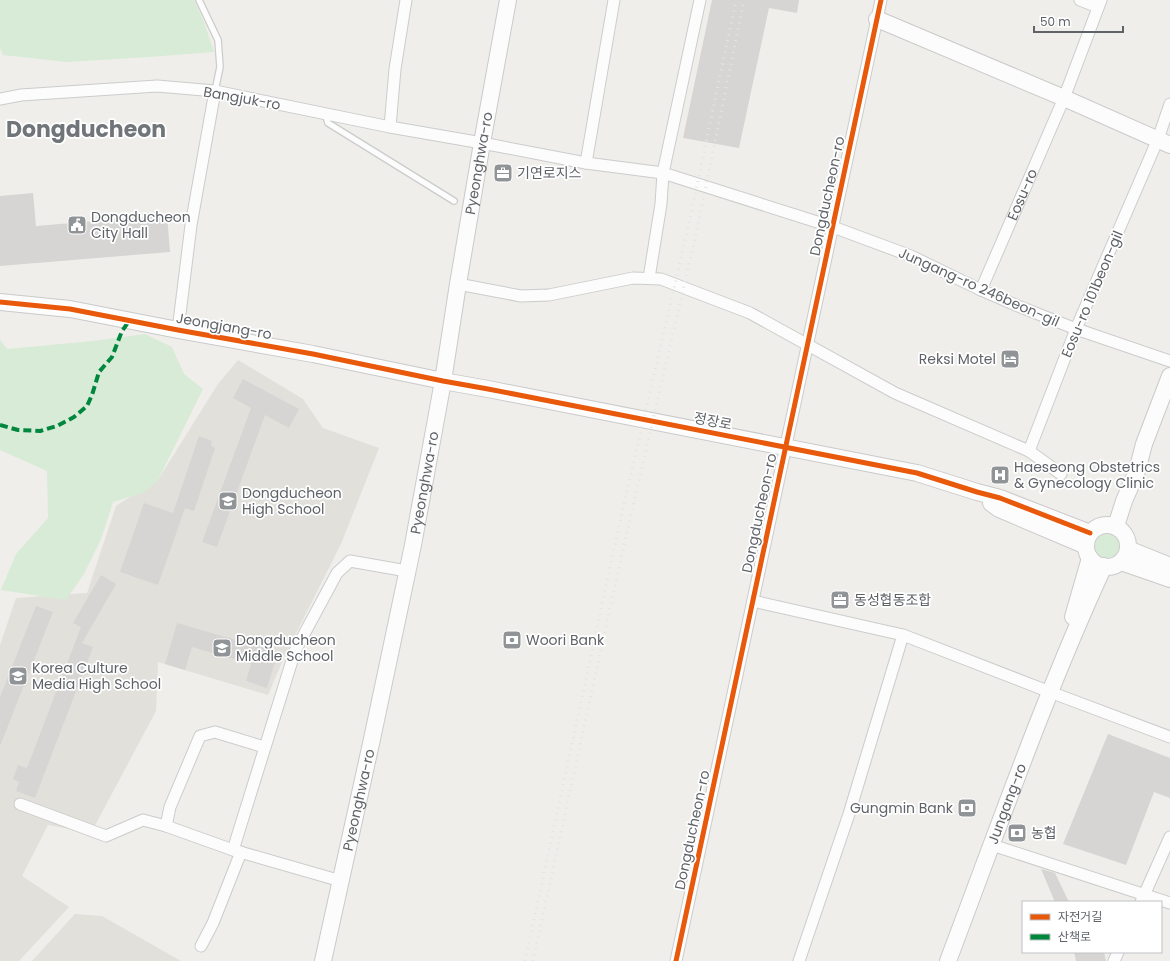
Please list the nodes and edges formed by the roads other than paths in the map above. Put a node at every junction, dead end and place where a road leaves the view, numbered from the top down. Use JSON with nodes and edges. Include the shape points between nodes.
{"nodes":[{"id":1,"x":199,"y":0,"type":"edge"},
{"id":2,"x":406,"y":0,"type":"edge"},
{"id":3,"x":508,"y":0,"type":"edge"},
{"id":4,"x":614,"y":0,"type":"edge"},
{"id":5,"x":700,"y":0,"type":"edge"},
{"id":6,"x":881,"y":0,"type":"edge"},
{"id":7,"x":1080,"y":0,"type":"edge"},
{"id":8,"x":1099,"y":4,"type":"edge"},
{"id":9,"x":877,"y":20,"type":"junction"},
{"id":10,"x":215,"y":91,"type":"junction"},
{"id":11,"x":1064,"y":98,"type":"junction"},
{"id":12,"x":0,"y":99,"type":"edge"},
{"id":13,"x":1170,"y":104,"type":"edge"},
{"id":14,"x":325,"y":113,"type":"junction"},
{"id":15,"x":390,"y":127,"type":"junction"},
{"id":16,"x":1164,"y":142,"type":"edge"},
{"id":17,"x":482,"y":143,"type":"junction"},
{"id":18,"x":586,"y":163,"type":"junction"},
{"id":19,"x":663,"y":173,"type":"junction"},
{"id":20,"x":454,"y":201,"type":"dead end"},
{"id":21,"x":833,"y":227,"type":"junction"},
{"id":22,"x":649,"y":278,"type":"junction"},
{"id":23,"x":458,"y":284,"type":"junction"},
{"id":24,"x":981,"y":290,"type":"junction"},
{"id":25,"x":0,"y":302,"type":"edge"},
{"id":26,"x":1076,"y":329,"type":"junction"},
{"id":27,"x":178,"y":330,"type":"junction"},
{"id":28,"x":807,"y":345,"type":"junction"},
{"id":29,"x":1170,"y":361,"type":"edge"},
{"id":30,"x":1170,"y":376,"type":"edge"},
{"id":31,"x":443,"y":381,"type":"junction"},
{"id":32,"x":786,"y":448,"type":"junction"},
{"id":33,"x":1030,"y":451,"type":"junction"},
{"id":34,"x":1061,"y":474,"type":"dead end"},
{"id":35,"x":1097,"y":538,"type":"junction"},
{"id":36,"x":1125,"y":556,"type":"junction"},
{"id":37,"x":1104,"y":566,"type":"junction"},
{"id":38,"x":1170,"y":566,"type":"edge"},
{"id":39,"x":408,"y":571,"type":"junction"},
{"id":40,"x":1170,"y":579,"type":"edge"},
{"id":41,"x":753,"y":601,"type":"junction"},
{"id":42,"x":903,"y":635,"type":"junction"},
{"id":43,"x":1068,"y":648,"type":"junction"},
{"id":44,"x":1050,"y":692,"type":"junction"},
{"id":45,"x":1170,"y":737,"type":"edge"},
{"id":46,"x":264,"y":747,"type":"junction"},
{"id":47,"x":20,"y":804,"type":"dead end"},
{"id":48,"x":166,"y":826,"type":"junction"},
{"id":49,"x":1170,"y":837,"type":"edge"},
{"id":50,"x":992,"y":845,"type":"junction"},
{"id":51,"x":237,"y":851,"type":"junction"},
{"id":52,"x":341,"y":881,"type":"junction"},
{"id":53,"x":1142,"y":898,"type":"edge"},
{"id":54,"x":1156,"y":901,"type":"edge"},
{"id":55,"x":201,"y":946,"type":"dead end"},
{"id":56,"x":323,"y":961,"type":"edge"},
{"id":57,"x":676,"y":961,"type":"edge"},
{"id":58,"x":799,"y":961,"type":"edge"},
{"id":59,"x":948,"y":961,"type":"edge"}],
"edges":[{"from":1,"to":10,"type":"lane","via":[[218,40],[220,67]]},
{"from":2,"to":15,"type":"street","via":[[395,69]]},
{"from":3,"to":17,"type":"street","name":"Pyeonghwa-ro"},
{"from":4,"to":18,"type":"street"},
{"from":5,"to":19,"type":"street"},
{"from":6,"to":9,"type":"street","name":"Dongducheon-ro"},
{"from":7,"to":8,"type":"street"},
{"from":8,"to":11,"type":"street","name":"Eosu-ro"},
{"from":9,"to":11,"type":"street"},
{"from":9,"to":21,"type":"street","name":"Dongducheon-ro"},
{"from":10,"to":12,"type":"street","name":"Bangjuk-ro","via":[[157,86],[21,95]]},
{"from":10,"to":14,"type":"street","name":"Bangjuk-ro"},
{"from":10,"to":27,"type":"street","via":[[191,225]]},
{"from":11,"to":16,"type":"street"},
{"from":11,"to":24,"type":"street","name":"Eosu-ro"},
{"from":13,"to":16,"type":"street","name":"Eosu-ro 101beon-gil"},
{"from":14,"to":15,"type":"street","name":"Bangjuk-ro"},
{"from":14,"to":20,"type":"lane","via":[[328,123]]},
{"from":15,"to":17,"type":"street","name":"Bangjuk-ro"},
{"from":16,"to":26,"type":"street","name":"Eosu-ro 101beon-gil"},
{"from":17,"to":18,"type":"street","name":"Bangjuk-ro"},
{"from":17,"to":23,"type":"street","name":"Pyeonghwa-ro"},
{"from":18,"to":19,"type":"street","name":"Dongducheon-ro"},
{"from":19,"to":21,"type":"street","name":"Dongducheon-ro"},
{"from":19,"to":22,"type":"street","via":[[661,204]]},
{"from":21,"to":24,"type":"street","name":"Jungang-ro 246beon-gil","via":[[912,256]]},
{"from":21,"to":28,"type":"street","name":"Dongducheon-ro"},
{"from":22,"to":23,"type":"street","via":[[633,278],[549,295],[521,296]]},
{"from":22,"to":28,"type":"street","via":[[661,279],[750,313]]},
{"from":23,"to":31,"type":"street","name":"Pyeonghwa-ro"},
{"from":24,"to":26,"type":"street","name":"Jungang-ro 246beon-gil"},
{"from":25,"to":27,"type":"street","name":"Jeongjang-ro","via":[[70,309]]},
{"from":26,"to":29,"type":"street","name":"Jungang-ro 246beon-gil"},
{"from":26,"to":33,"type":"street","name":"Eosu-ro 101beon-gil"},
{"from":27,"to":31,"type":"street","name":"Jeongjang-ro","via":[[314,354]]},
{"from":28,"to":32,"type":"street","name":"Dongducheon-ro"},
{"from":28,"to":33,"type":"street","via":[[895,394]]},
{"from":30,"to":35,"type":"street","via":[[1144,444],[1137,471],[1124,500]]},
{"from":31,"to":32,"type":"street","name":"정장로"},
{"from":31,"to":39,"type":"street","name":"Pyeonghwa-ro"},
{"from":32,"to":35,"type":"street","name":"정장로","via":[[917,473],[977,492],[999,509]]},
{"from":32,"to":41,"type":"street","name":"Dongducheon-ro"},
{"from":33,"to":34,"type":"street"},
{"from":35,"to":36,"type":"street","via":[[1122,530],[1128,542]]},
{"from":35,"to":37,"type":"street","via":[[1095,563]]},
{"from":35,"to":43,"type":"street","via":[[1067,638]]},
{"from":36,"to":37,"type":"street","via":[[1115,565]]},
{"from":36,"to":38,"type":"street"},
{"from":36,"to":40,"type":"street"},
{"from":37,"to":43,"type":"street","name":"Jungang-ro"},
{"from":39,"to":46,"type":"street","via":[[350,561],[337,573],[295,651]]},
{"from":39,"to":52,"type":"street","name":"Pyeonghwa-ro"},
{"from":41,"to":42,"type":"street"},
{"from":41,"to":57,"type":"street","name":"Dongducheon-ro"},
{"from":42,"to":44,"type":"street"},
{"from":42,"to":58,"type":"street","via":[[849,814]]},
{"from":43,"to":44,"type":"street","name":"Jungang-ro"},
{"from":44,"to":45,"type":"street"},
{"from":44,"to":50,"type":"street","name":"Jungang-ro"},
{"from":46,"to":48,"type":"street","via":[[215,732],[200,736],[170,807]]},
{"from":46,"to":51,"type":"street"},
{"from":47,"to":48,"type":"street","via":[[106,836],[143,820]]},
{"from":48,"to":51,"type":"street"},
{"from":49,"to":53,"type":"street"},
{"from":50,"to":53,"type":"street"},
{"from":50,"to":59,"type":"street","name":"Jungang-ro"},
{"from":51,"to":52,"type":"street"},
{"from":51,"to":55,"type":"street","via":[[213,923]]},
{"from":52,"to":56,"type":"street","name":"Pyeonghwa-ro"},
{"from":53,"to":54,"type":"street"}]}
